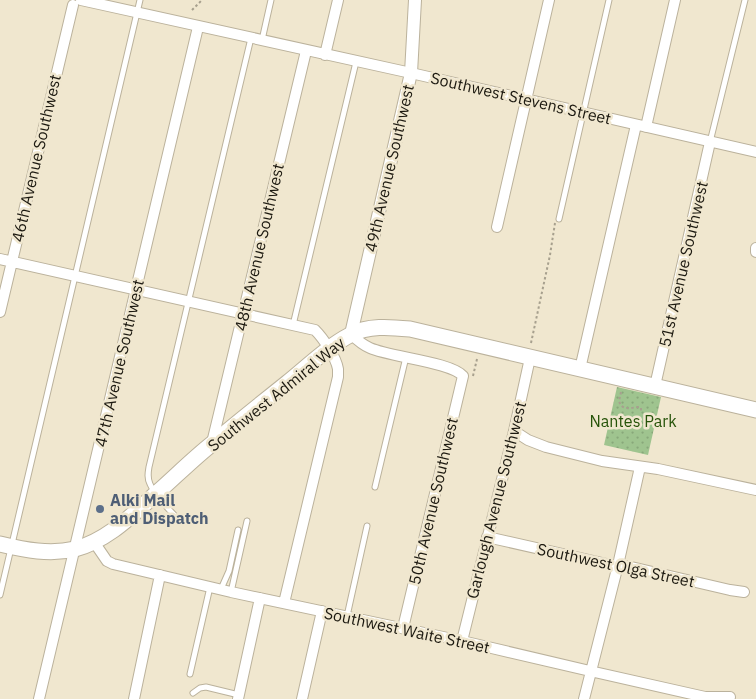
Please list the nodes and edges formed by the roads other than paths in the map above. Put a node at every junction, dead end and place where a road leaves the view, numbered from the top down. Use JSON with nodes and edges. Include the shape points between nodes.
{"nodes":[{"id":1,"x":140,"y":0,"type":"edge"},
{"id":2,"x":271,"y":0,"type":"edge"},
{"id":3,"x":338,"y":0,"type":"edge"},
{"id":4,"x":415,"y":0,"type":"edge"},
{"id":5,"x":549,"y":0,"type":"edge"},
{"id":6,"x":609,"y":0,"type":"edge"},
{"id":7,"x":675,"y":0,"type":"edge"},
{"id":8,"x":745,"y":0,"type":"edge"},
{"id":9,"x":76,"y":1,"type":"edge"},
{"id":10,"x":137,"y":13,"type":"junction"},
{"id":11,"x":198,"y":27,"type":"junction"},
{"id":12,"x":256,"y":40,"type":"junction"},
{"id":13,"x":306,"y":51,"type":"junction"},
{"id":14,"x":325,"y":55,"type":"junction"},
{"id":15,"x":356,"y":62,"type":"junction"},
{"id":16,"x":411,"y":74,"type":"junction"},
{"id":17,"x":526,"y":100,"type":"junction"},
{"id":18,"x":582,"y":112,"type":"junction"},
{"id":19,"x":641,"y":126,"type":"junction"},
{"id":20,"x":710,"y":142,"type":"junction"},
{"id":21,"x":756,"y":152,"type":"edge"},
{"id":22,"x":559,"y":219,"type":"road end"},
{"id":23,"x":496,"y":226,"type":"dead end"},
{"id":24,"x":0,"y":259,"type":"edge"},
{"id":25,"x":12,"y":261,"type":"junction"},
{"id":26,"x":76,"y":276,"type":"junction"},
{"id":27,"x":136,"y":290,"type":"junction"},
{"id":28,"x":188,"y":302,"type":"junction"},
{"id":29,"x":0,"y":312,"type":"edge"},
{"id":30,"x":243,"y":314,"type":"junction"},
{"id":31,"x":293,"y":325,"type":"junction"},
{"id":32,"x":351,"y":334,"type":"junction"},
{"id":33,"x":329,"y":349,"type":"junction"},
{"id":34,"x":530,"y":350,"type":"junction"},
{"id":35,"x":406,"y":357,"type":"junction"},
{"id":36,"x":580,"y":369,"type":"junction"},
{"id":37,"x":655,"y":386,"type":"junction"},
{"id":38,"x":756,"y":410,"type":"edge"},
{"id":39,"x":514,"y":430,"type":"junction"},
{"id":40,"x":212,"y":443,"type":"junction"},
{"id":41,"x":640,"y":467,"type":"junction"},
{"id":42,"x":375,"y":486,"type":"dead end"},
{"id":43,"x":756,"y":490,"type":"edge"},
{"id":44,"x":156,"y":494,"type":"junction"},
{"id":45,"x":176,"y":517,"type":"dead end"},
{"id":46,"x":247,"y":521,"type":"dead end"},
{"id":47,"x":367,"y":526,"type":"dead end"},
{"id":48,"x":238,"y":530,"type":"dead end"},
{"id":49,"x":487,"y":537,"type":"junction"},
{"id":50,"x":94,"y":542,"type":"junction"},
{"id":51,"x":6,"y":546,"type":"edge"},
{"id":52,"x":75,"y":549,"type":"junction"},
{"id":53,"x":618,"y":565,"type":"junction"},
{"id":54,"x":160,"y":576,"type":"junction"},
{"id":55,"x":210,"y":587,"type":"junction"},
{"id":56,"x":226,"y":590,"type":"junction"},
{"id":57,"x":744,"y":592,"type":"dead end"},
{"id":58,"x":0,"y":595,"type":"edge"},
{"id":59,"x":260,"y":598,"type":"junction"},
{"id":60,"x":284,"y":603,"type":"junction"},
{"id":61,"x":322,"y":611,"type":"junction"},
{"id":62,"x":347,"y":616,"type":"junction"},
{"id":63,"x":403,"y":628,"type":"junction"},
{"id":64,"x":462,"y":641,"type":"junction"},
{"id":65,"x":590,"y":671,"type":"junction"},
{"id":66,"x":190,"y":674,"type":"dead end"},
{"id":67,"x":193,"y":693,"type":"dead end"},
{"id":68,"x":239,"y":697,"type":"edge"},
{"id":69,"x":730,"y":697,"type":"dead end"},
{"id":70,"x":39,"y":699,"type":"edge"},
{"id":71,"x":134,"y":699,"type":"edge"},
{"id":72,"x":302,"y":699,"type":"edge"},
{"id":73,"x":584,"y":699,"type":"edge"}],
"edges":[{"from":1,"to":10,"type":"lane"},
{"from":2,"to":12,"type":"lane"},
{"from":3,"to":14,"type":"street"},
{"from":4,"to":16,"type":"street","name":"49th Avenue Southwest"},
{"from":5,"to":17,"type":"street"},
{"from":6,"to":18,"type":"lane"},
{"from":7,"to":19,"type":"street"},
{"from":8,"to":20,"type":"lane"},
{"from":9,"to":10,"type":"street","name":"Southwest Stevens Street"},
{"from":9,"to":25,"type":"street","name":"46th Avenue Southwest"},
{"from":10,"to":11,"type":"street","name":"Southwest Stevens Street"},
{"from":10,"to":26,"type":"lane"},
{"from":11,"to":12,"type":"street","name":"Southwest Stevens Street"},
{"from":11,"to":27,"type":"street","name":"47th Avenue Southwest"},
{"from":12,"to":13,"type":"street","name":"Southwest Stevens Street"},
{"from":12,"to":28,"type":"lane"},
{"from":13,"to":14,"type":"street","name":"Southwest Stevens Street"},
{"from":13,"to":30,"type":"street","name":"48th Avenue Southwest"},
{"from":14,"to":15,"type":"street","name":"Southwest Stevens Street"},
{"from":15,"to":16,"type":"street","name":"Southwest Stevens Street"},
{"from":15,"to":31,"type":"lane"},
{"from":16,"to":17,"type":"street","name":"Southwest Stevens Street"},
{"from":16,"to":32,"type":"street","name":"49th Avenue Southwest"},
{"from":17,"to":18,"type":"street","name":"Southwest Stevens Street"},
{"from":17,"to":23,"type":"street"},
{"from":18,"to":19,"type":"street","name":"Southwest Stevens Street"},
{"from":18,"to":22,"type":"lane"},
{"from":19,"to":20,"type":"street","name":"Southwest Stevens Street"},
{"from":19,"to":36,"type":"street"},
{"from":20,"to":21,"type":"street","name":"Southwest Stevens Street"},
{"from":20,"to":37,"type":"street","name":"51st Avenue Southwest"},
{"from":24,"to":25,"type":"street"},
{"from":25,"to":26,"type":"street"},
{"from":25,"to":29,"type":"street","name":"46th Avenue Southwest"},
{"from":26,"to":27,"type":"street"},
{"from":26,"to":51,"type":"lane"},
{"from":27,"to":28,"type":"street"},
{"from":27,"to":52,"type":"street","name":"47th Avenue Southwest"},
{"from":28,"to":30,"type":"street"},
{"from":28,"to":44,"type":"lane","via":[[148,467],[149,483]]},
{"from":30,"to":31,"type":"street"},
{"from":30,"to":40,"type":"street","name":"48th Avenue Southwest"},
{"from":31,"to":33,"type":"street","via":[[315,330]]},
{"from":32,"to":33,"type":"main road","name":"Southwest Admiral Way"},
{"from":32,"to":34,"type":"main road","name":"Southwest Admiral Way","via":[[377,328],[410,329]]},
{"from":32,"to":35,"type":"street","via":[[369,348]]},
{"from":33,"to":40,"type":"main road","name":"Southwest Admiral Way"},
{"from":33,"to":60,"type":"street","via":[[338,369],[337,384]]},
{"from":34,"to":36,"type":"main road","name":"Southwest Admiral Way"},
{"from":34,"to":39,"type":"street","name":"Garlough Avenue Southwest"},
{"from":35,"to":42,"type":"lane"},
{"from":35,"to":63,"type":"street","name":"50th Avenue Southwest","via":[[447,367],[462,374],[462,379]]},
{"from":36,"to":37,"type":"main road","name":"Southwest Admiral Way"},
{"from":37,"to":38,"type":"main road","name":"Southwest Admiral Way"},
{"from":39,"to":41,"type":"street","via":[[546,447]]},
{"from":39,"to":49,"type":"street","name":"Garlough Avenue Southwest"},
{"from":40,"to":44,"type":"main road","name":"Southwest Admiral Way"},
{"from":41,"to":43,"type":"street"},
{"from":41,"to":53,"type":"street"},
{"from":44,"to":45,"type":"lane"},
{"from":44,"to":50,"type":"main road","name":"Southwest Admiral Way","via":[[123,523]]},
{"from":46,"to":56,"type":"lane"},
{"from":47,"to":62,"type":"lane"},
{"from":48,"to":56,"type":"lane"},
{"from":49,"to":53,"type":"street","name":"Southwest Olga Street"},
{"from":49,"to":64,"type":"street","name":"Garlough Avenue Southwest"},
{"from":50,"to":52,"type":"main road","name":"Southwest Admiral Way"},
{"from":50,"to":54,"type":"street","name":"Southwest Waite Street","via":[[107,561]]},
{"from":51,"to":52,"type":"main road","name":"Southwest Admiral Way","via":[[48,552]]},
{"from":51,"to":58,"type":"lane"},
{"from":52,"to":70,"type":"street","name":"47th Avenue Southwest"},
{"from":53,"to":57,"type":"street","name":"Southwest Olga Street"},
{"from":53,"to":65,"type":"street"},
{"from":54,"to":55,"type":"street","name":"Southwest Waite Street"},
{"from":54,"to":71,"type":"street"},
{"from":55,"to":56,"type":"street","name":"Southwest Waite Street"},
{"from":55,"to":66,"type":"lane"},
{"from":56,"to":59,"type":"street","name":"Southwest Waite Street"},
{"from":59,"to":60,"type":"street","name":"Southwest Waite Street"},
{"from":59,"to":68,"type":"street"},
{"from":60,"to":61,"type":"street","name":"Southwest Waite Street"},
{"from":61,"to":62,"type":"street","name":"Southwest Waite Street"},
{"from":61,"to":72,"type":"street"},
{"from":62,"to":63,"type":"street","name":"Southwest Waite Street"},
{"from":63,"to":64,"type":"street","name":"Southwest Waite Street"},
{"from":64,"to":65,"type":"street","name":"Southwest Waite Street"},
{"from":65,"to":69,"type":"street","name":"Southwest Waite Street","via":[[705,696]]},
{"from":65,"to":73,"type":"street"},
{"from":67,"to":68,"type":"lane","via":[[206,687]]}]}
